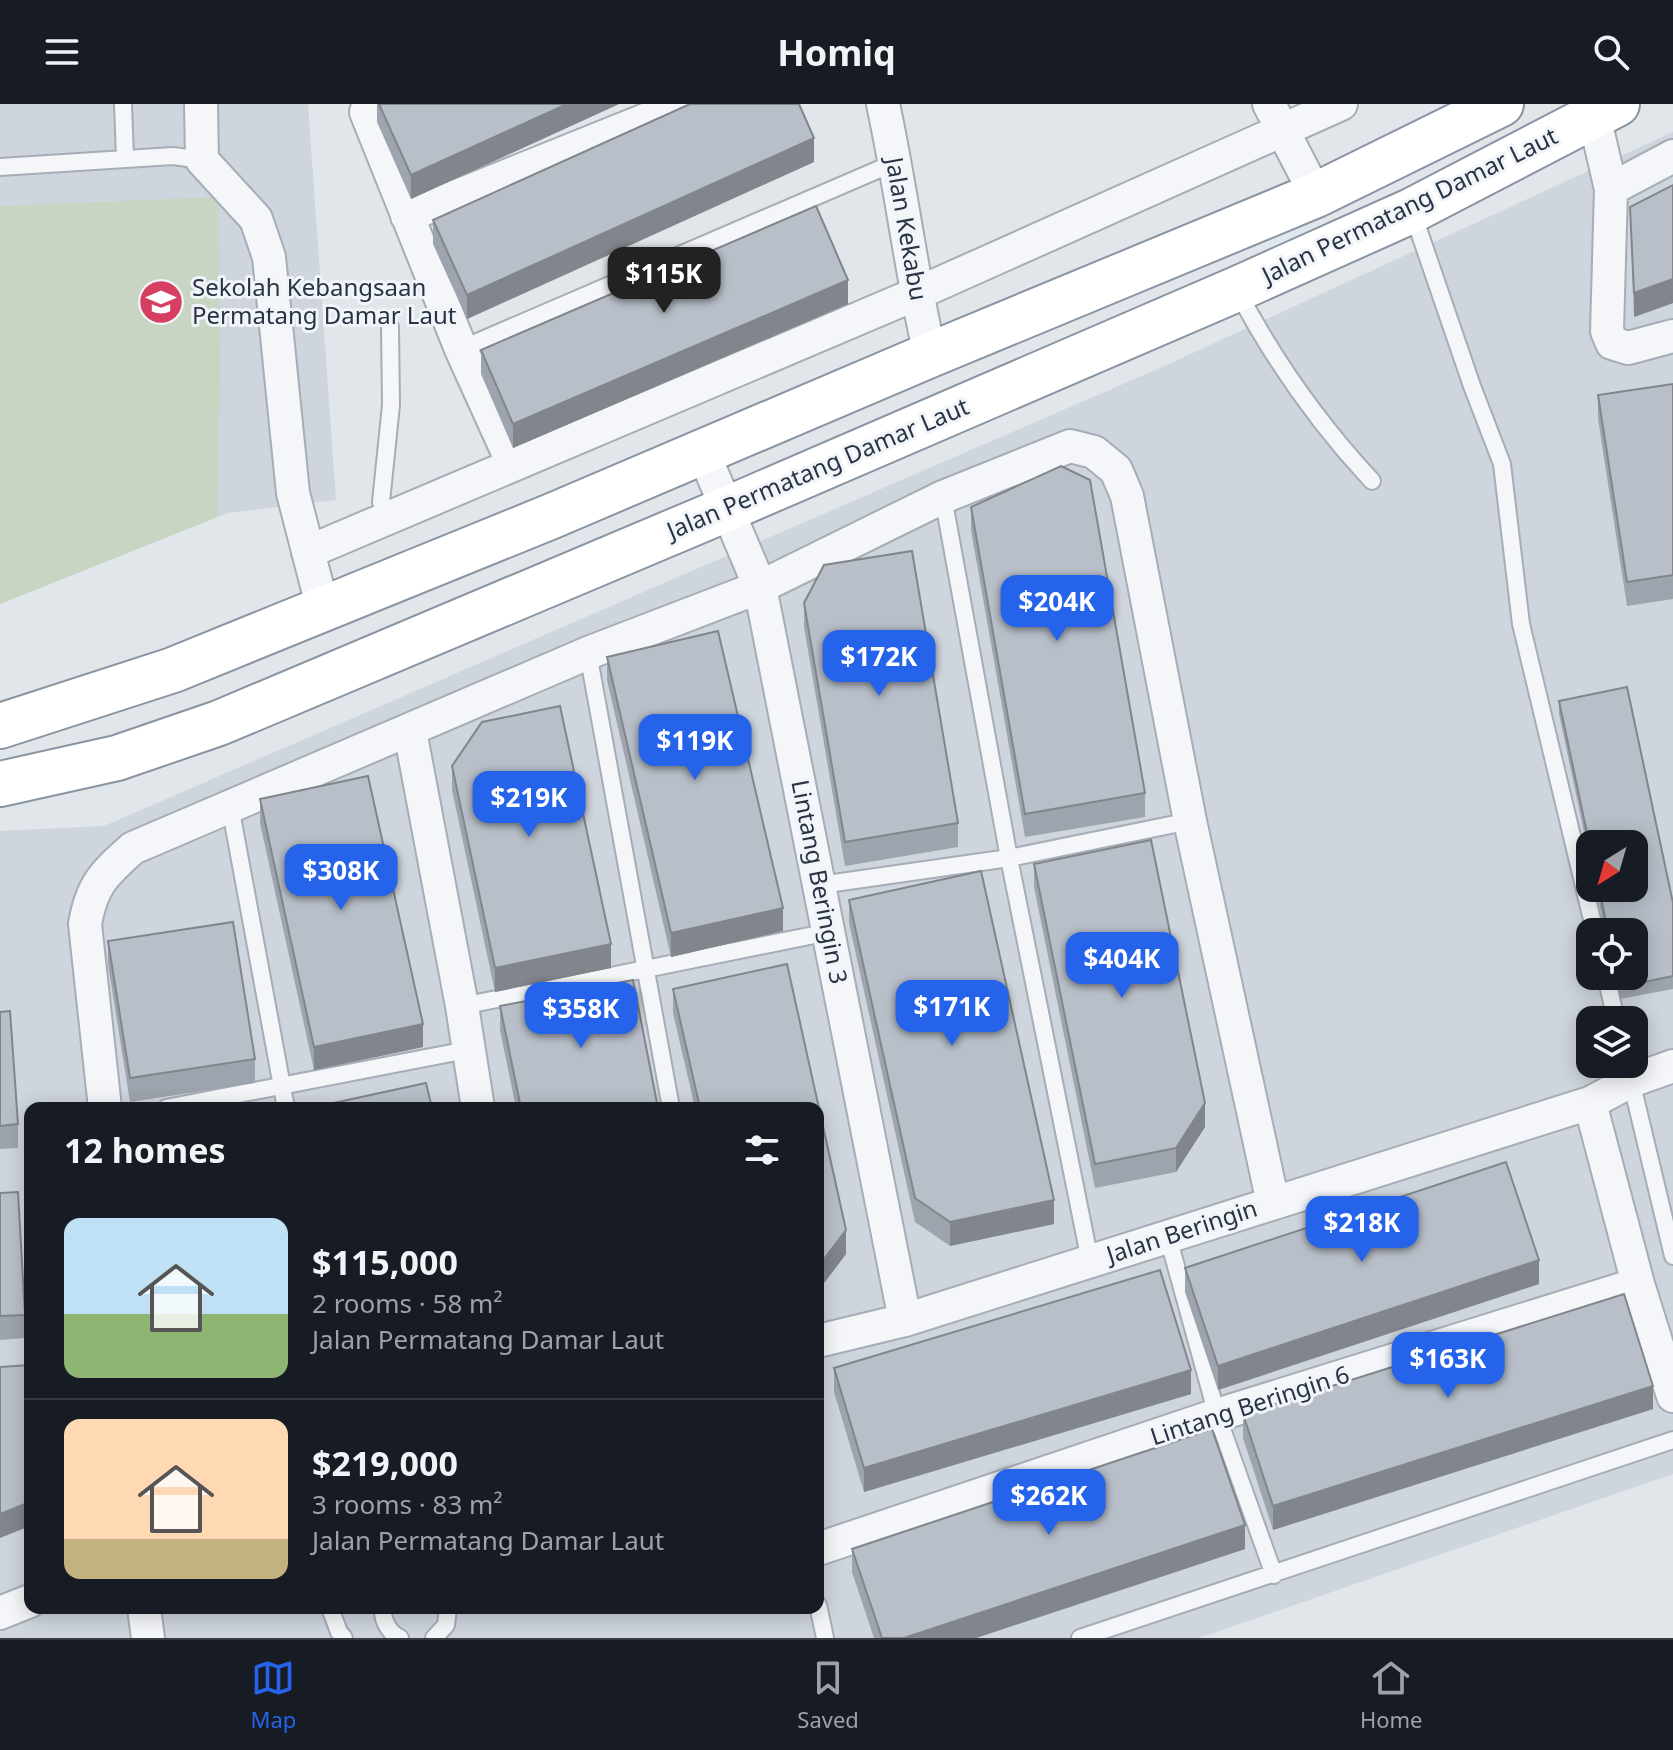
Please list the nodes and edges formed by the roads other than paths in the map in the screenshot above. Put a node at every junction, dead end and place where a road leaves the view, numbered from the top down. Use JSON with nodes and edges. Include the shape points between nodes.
{"nodes":[{"id":1,"x":123,"y":104,"type":"edge"},
{"id":2,"x":201,"y":104,"type":"edge"},
{"id":3,"x":685,"y":104,"type":"edge"},
{"id":4,"x":883,"y":104,"type":"edge"},
{"id":5,"x":1341,"y":104,"type":"edge"},
{"id":6,"x":1501,"y":104,"type":"edge"},
{"id":7,"x":367,"y":108,"type":"edge"},
{"id":8,"x":1605,"y":110,"type":"edge"},
{"id":9,"x":1276,"y":117,"type":"edge"},
{"id":10,"x":1673,"y":156,"type":"edge"},
{"id":11,"x":125,"y":159,"type":"junction"},
{"id":12,"x":202,"y":160,"type":"junction"},
{"id":13,"x":896,"y":162,"type":"junction"},
{"id":14,"x":0,"y":167,"type":"edge"},
{"id":15,"x":1611,"y":189,"type":"junction"},
{"id":16,"x":1316,"y":195,"type":"junction"},
{"id":17,"x":1411,"y":211,"type":"junction"},
{"id":18,"x":407,"y":216,"type":"junction"},
{"id":19,"x":1237,"y":289,"type":"junction"},
{"id":20,"x":916,"y":294,"type":"junction"},
{"id":21,"x":390,"y":327,"type":"dead end"},
{"id":22,"x":1673,"y":336,"type":"edge"},
{"id":23,"x":461,"y":349,"type":"junction"},
{"id":24,"x":930,"y":355,"type":"junction"},
{"id":25,"x":827,"y":399,"type":"junction"},
{"id":26,"x":703,"y":452,"type":"junction"},
{"id":27,"x":513,"y":464,"type":"junction"},
{"id":28,"x":1372,"y":481,"type":"dead end"},
{"id":29,"x":943,"y":497,"type":"junction"},
{"id":30,"x":727,"y":509,"type":"junction"},
{"id":31,"x":552,"y":516,"type":"junction"},
{"id":32,"x":389,"y":518,"type":"junction"},
{"id":33,"x":308,"y":552,"type":"junction"},
{"id":34,"x":760,"y":587,"type":"junction"},
{"id":35,"x":323,"y":609,"type":"junction"},
{"id":36,"x":588,"y":653,"type":"junction"},
{"id":37,"x":0,"y":726,"type":"edge"},
{"id":38,"x":410,"y":731,"type":"junction"},
{"id":39,"x":0,"y":784,"type":"edge"},
{"id":40,"x":230,"y":806,"type":"junction"},
{"id":41,"x":1190,"y":821,"type":"junction"},
{"id":42,"x":1009,"y":858,"type":"junction"},
{"id":43,"x":820,"y":885,"type":"junction"},
{"id":44,"x":1592,"y":918,"type":"edge"},
{"id":45,"x":829,"y":932,"type":"junction"},
{"id":46,"x":645,"y":968,"type":"junction"},
{"id":47,"x":462,"y":1006,"type":"junction"},
{"id":48,"x":467,"y":1050,"type":"junction"},
{"id":49,"x":1673,"y":1066,"type":"edge"},
{"id":50,"x":1648,"y":1070,"type":"edge"},
{"id":51,"x":1622,"y":1078,"type":"edge"},
{"id":52,"x":1630,"y":1078,"type":"edge"},
{"id":53,"x":282,"y":1086,"type":"junction"},
{"id":54,"x":104,"y":1102,"type":"edge"},
{"id":55,"x":198,"y":1102,"type":"edge"},
{"id":56,"x":285,"y":1102,"type":"edge"},
{"id":57,"x":477,"y":1102,"type":"edge"},
{"id":58,"x":670,"y":1102,"type":"edge"},
{"id":59,"x":1590,"y":1103,"type":"junction"},
{"id":60,"x":1273,"y":1203,"type":"junction"},
{"id":61,"x":1168,"y":1237,"type":"junction"},
{"id":62,"x":1673,"y":1256,"type":"edge"},
{"id":63,"x":1090,"y":1261,"type":"junction"},
{"id":64,"x":1638,"y":1284,"type":"junction"},
{"id":65,"x":905,"y":1320,"type":"junction"},
{"id":66,"x":824,"y":1340,"type":"edge"},
{"id":67,"x":1673,"y":1396,"type":"edge"},
{"id":68,"x":1217,"y":1415,"type":"junction"},
{"id":69,"x":1673,"y":1440,"type":"edge"},
{"id":70,"x":824,"y":1547,"type":"edge"},
{"id":71,"x":1274,"y":1575,"type":"junction"},
{"id":72,"x":24,"y":1603,"type":"edge"},
{"id":73,"x":0,"y":1613,"type":"edge"},
{"id":74,"x":145,"y":1614,"type":"edge"},
{"id":75,"x":332,"y":1614,"type":"edge"},
{"id":76,"x":382,"y":1614,"type":"edge"},
{"id":77,"x":447,"y":1614,"type":"edge"},
{"id":78,"x":820,"y":1614,"type":"edge"},
{"id":79,"x":148,"y":1638,"type":"edge"},
{"id":80,"x":344,"y":1638,"type":"edge"},
{"id":81,"x":400,"y":1638,"type":"edge"},
{"id":82,"x":434,"y":1638,"type":"edge"},
{"id":83,"x":825,"y":1638,"type":"edge"},
{"id":84,"x":1080,"y":1638,"type":"edge"}],
"edges":[{"from":1,"to":11,"type":"lane"},
{"from":2,"to":12,"type":"street"},
{"from":3,"to":18,"type":"street"},
{"from":4,"to":13,"type":"street","name":"Jalan Kekabu"},
{"from":5,"to":9,"type":"street"},
{"from":6,"to":16,"type":"highway"},
{"from":7,"to":18,"type":"street"},
{"from":8,"to":15,"type":"street"},
{"from":8,"to":17,"type":"highway","name":"Jalan Permatang Damar Laut"},
{"from":9,"to":16,"type":"street"},
{"from":9,"to":20,"type":"street"},
{"from":10,"to":15,"type":"street"},
{"from":11,"to":12,"type":"lane"},
{"from":11,"to":14,"type":"lane"},
{"from":12,"to":33,"type":"street","via":[[256,219],[269,257],[293,493]]},
{"from":13,"to":20,"type":"street","name":"Jalan Kekabu"},
{"from":13,"to":23,"type":"lane"},
{"from":15,"to":22,"type":"street","via":[[1607,331],[1612,343],[1628,348]]},
{"from":16,"to":24,"type":"highway"},
{"from":17,"to":19,"type":"highway","name":"Jalan Permatang Damar Laut"},
{"from":17,"to":44,"type":"lane","via":[[1502,464],[1521,624]]},
{"from":18,"to":23,"type":"street"},
{"from":19,"to":28,"type":"lane","via":[[1333,439]]},
{"from":19,"to":30,"type":"highway","name":"Jalan Permatang Damar Laut"},
{"from":20,"to":24,"type":"street","name":"Jalan Kekabu"},
{"from":20,"to":27,"type":"street"},
{"from":21,"to":32,"type":"lane","via":[[391,405],[381,502]]},
{"from":23,"to":27,"type":"street"},
{"from":24,"to":25,"type":"highway"},
{"from":25,"to":26,"type":"highway"},
{"from":25,"to":31,"type":"highway","via":[[770,400],[600,476]]},
{"from":26,"to":30,"type":"street","name":"Lintang Beringin 3"},
{"from":26,"to":31,"type":"highway"},
{"from":27,"to":32,"type":"street"},
{"from":29,"to":34,"type":"street"},
{"from":29,"to":41,"type":"street","via":[[1070,446],[1094,452],[1116,470],[1127,496]]},
{"from":29,"to":42,"type":"lane"},
{"from":30,"to":34,"type":"street","name":"Lintang Beringin 3"},
{"from":30,"to":39,"type":"highway","name":"Jalan Permatang Damar Laut","via":[[219,723],[117,758]]},
{"from":31,"to":35,"type":"highway"},
{"from":32,"to":33,"type":"street"},
{"from":33,"to":35,"type":"street"},
{"from":34,"to":36,"type":"street"},
{"from":34,"to":43,"type":"street","name":"Lintang Beringin 3"},
{"from":35,"to":37,"type":"highway","via":[[173,670]]},
{"from":36,"to":38,"type":"street"},
{"from":36,"to":46,"type":"lane"},
{"from":38,"to":40,"type":"street"},
{"from":38,"to":47,"type":"street"},
{"from":40,"to":53,"type":"lane"},
{"from":40,"to":54,"type":"street","via":[[133,848],[104,873],[90,898],[85,924]]},
{"from":41,"to":42,"type":"lane"},
{"from":41,"to":60,"type":"street"},
{"from":42,"to":43,"type":"lane"},
{"from":42,"to":63,"type":"lane"},
{"from":43,"to":45,"type":"street","name":"Lintang Beringin 3"},
{"from":45,"to":46,"type":"lane"},
{"from":45,"to":65,"type":"street","name":"Lintang Beringin 3"},
{"from":46,"to":47,"type":"lane"},
{"from":46,"to":58,"type":"lane"},
{"from":47,"to":48,"type":"street"},
{"from":48,"to":53,"type":"lane"},
{"from":48,"to":57,"type":"street"},
{"from":49,"to":50,"type":"street","name":"Jalan Beringin"},
{"from":51,"to":59,"type":"street","name":"Jalan Beringin"},
{"from":52,"to":62,"type":"lane"},
{"from":53,"to":55,"type":"lane"},
{"from":53,"to":56,"type":"lane"},
{"from":59,"to":60,"type":"street","name":"Jalan Beringin"},
{"from":59,"to":64,"type":"street"},
{"from":60,"to":61,"type":"street","name":"Jalan Beringin"},
{"from":61,"to":63,"type":"street","name":"Jalan Beringin"},
{"from":61,"to":68,"type":"lane"},
{"from":63,"to":65,"type":"street","name":"Jalan Beringin"},
{"from":64,"to":67,"type":"street"},
{"from":64,"to":68,"type":"street","name":"Lintang Beringin 6"},
{"from":65,"to":66,"type":"street","name":"Jalan Beringin"},
{"from":68,"to":70,"type":"street","name":"Lintang Beringin 6"},
{"from":68,"to":71,"type":"lane"},
{"from":69,"to":71,"type":"lane"},
{"from":71,"to":84,"type":"lane"},
{"from":72,"to":73,"type":"street"},
{"from":74,"to":79,"type":"street"},
{"from":75,"to":80,"type":"lane"},
{"from":76,"to":81,"type":"lane"},
{"from":77,"to":82,"type":"lane","via":[[446,1625]]},
{"from":78,"to":83,"type":"lane"}]}
